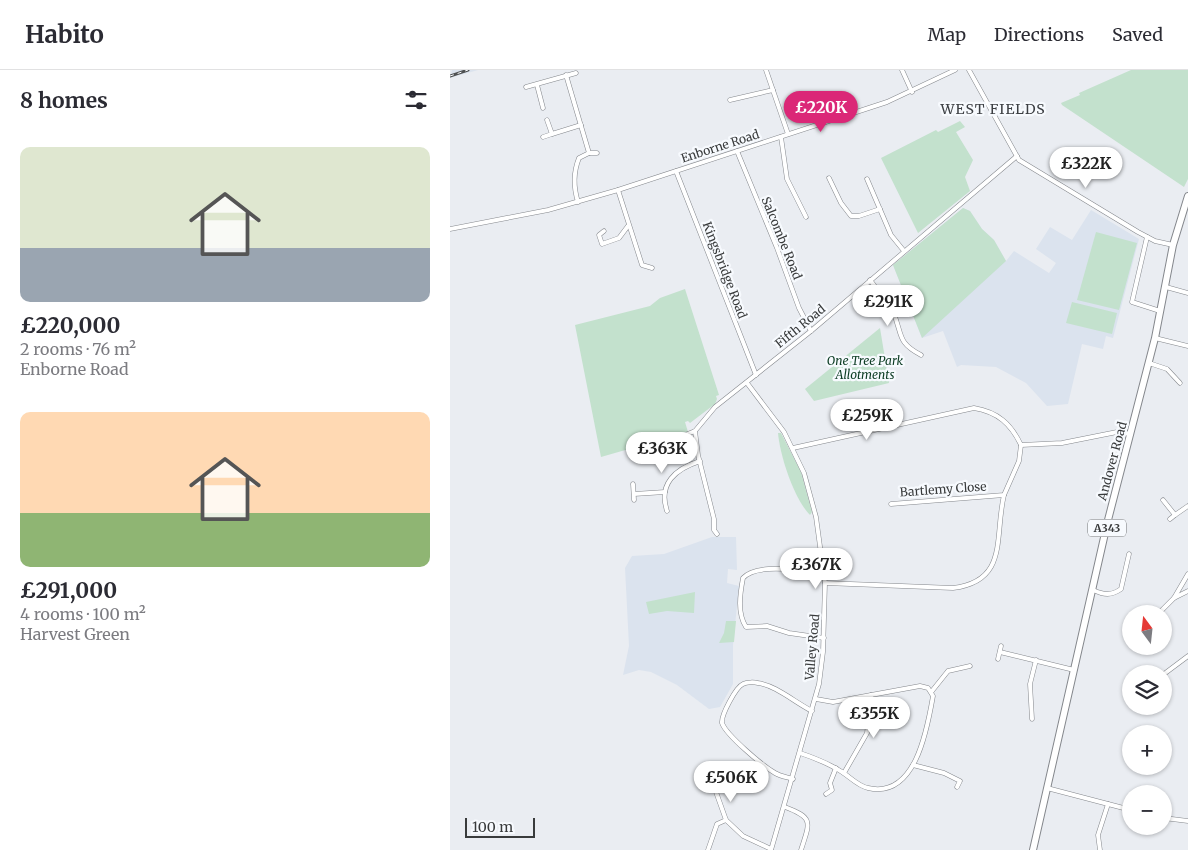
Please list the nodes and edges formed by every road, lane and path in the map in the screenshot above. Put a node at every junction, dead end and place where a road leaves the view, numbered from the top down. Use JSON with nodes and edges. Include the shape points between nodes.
{"nodes":[{"id":1,"x":766,"y":70,"type":"edge"},
{"id":2,"x":902,"y":70,"type":"edge"},
{"id":3,"x":955,"y":70,"type":"edge"},
{"id":4,"x":970,"y":70,"type":"edge"},
{"id":5,"x":576,"y":73,"type":"dead end"},
{"id":6,"x":566,"y":75,"type":"junction"},
{"id":7,"x":537,"y":84,"type":"junction"},
{"id":8,"x":526,"y":88,"type":"dead end"},
{"id":9,"x":773,"y":90,"type":"junction"},
{"id":10,"x":912,"y":92,"type":"junction"},
{"id":11,"x":730,"y":100,"type":"dead end"},
{"id":12,"x":543,"y":108,"type":"dead end"},
{"id":13,"x":547,"y":120,"type":"dead end"},
{"id":14,"x":581,"y":125,"type":"junction"},
{"id":15,"x":552,"y":134,"type":"junction"},
{"id":16,"x":788,"y":134,"type":"junction"},
{"id":17,"x":781,"y":136,"type":"junction"},
{"id":18,"x":543,"y":137,"type":"dead end"},
{"id":19,"x":737,"y":151,"type":"junction"},
{"id":20,"x":589,"y":153,"type":"junction"},
{"id":21,"x":597,"y":153,"type":"dead end"},
{"id":22,"x":1017,"y":156,"type":"junction"},
{"id":23,"x":676,"y":171,"type":"junction"},
{"id":24,"x":830,"y":178,"type":"dead end"},
{"id":25,"x":867,"y":179,"type":"dead end"},
{"id":26,"x":618,"y":190,"type":"junction"},
{"id":27,"x":1188,"y":199,"type":"edge"},
{"id":28,"x":578,"y":202,"type":"junction"},
{"id":29,"x":880,"y":209,"type":"junction"},
{"id":30,"x":806,"y":217,"type":"dead end"},
{"id":31,"x":628,"y":226,"type":"junction"},
{"id":32,"x":450,"y":228,"type":"edge"},
{"id":33,"x":604,"y":232,"type":"dead end"},
{"id":34,"x":1147,"y":237,"type":"junction"},
{"id":35,"x":1173,"y":246,"type":"junction"},
{"id":36,"x":904,"y":251,"type":"junction"},
{"id":37,"x":652,"y":268,"type":"dead end"},
{"id":38,"x":870,"y":280,"type":"junction"},
{"id":39,"x":1166,"y":287,"type":"junction"},
{"id":40,"x":1188,"y":293,"type":"edge"},
{"id":41,"x":1161,"y":311,"type":"junction"},
{"id":42,"x":811,"y":331,"type":"junction"},
{"id":43,"x":1155,"y":338,"type":"junction"},
{"id":44,"x":1188,"y":346,"type":"edge"},
{"id":45,"x":914,"y":352,"type":"junction"},
{"id":46,"x":921,"y":356,"type":"dead end"},
{"id":47,"x":911,"y":357,"type":"dead end"},
{"id":48,"x":1148,"y":364,"type":"junction"},
{"id":49,"x":756,"y":375,"type":"junction"},
{"id":50,"x":748,"y":383,"type":"junction"},
{"id":51,"x":1180,"y":384,"type":"dead end"},
{"id":52,"x":695,"y":432,"type":"junction"},
{"id":53,"x":1131,"y":434,"type":"junction"},
{"id":54,"x":660,"y":445,"type":"dead end"},
{"id":55,"x":1021,"y":446,"type":"junction"},
{"id":56,"x":793,"y":448,"type":"junction"},
{"id":57,"x":700,"y":461,"type":"junction"},
{"id":58,"x":633,"y":484,"type":"dead end"},
{"id":59,"x":665,"y":492,"type":"junction"},
{"id":60,"x":634,"y":494,"type":"junction"},
{"id":61,"x":1004,"y":495,"type":"junction"},
{"id":62,"x":634,"y":500,"type":"dead end"},
{"id":63,"x":1163,"y":500,"type":"dead end"},
{"id":64,"x":891,"y":504,"type":"dead end"},
{"id":65,"x":1188,"y":506,"type":"edge"},
{"id":66,"x":667,"y":511,"type":"dead end"},
{"id":67,"x":1175,"y":515,"type":"junction"},
{"id":68,"x":1170,"y":519,"type":"dead end"},
{"id":69,"x":717,"y":534,"type":"dead end"},
{"id":70,"x":1129,"y":554,"type":"dead end"},
{"id":71,"x":824,"y":571,"type":"junction"},
{"id":72,"x":1188,"y":574,"type":"edge"},
{"id":73,"x":825,"y":583,"type":"junction"},
{"id":74,"x":1093,"y":590,"type":"junction"},
{"id":75,"x":1188,"y":591,"type":"edge"},
{"id":76,"x":1174,"y":598,"type":"junction"},
{"id":77,"x":1167,"y":605,"type":"edge"},
{"id":78,"x":824,"y":638,"type":"junction"},
{"id":79,"x":1001,"y":646,"type":"dead end"},
{"id":80,"x":1000,"y":652,"type":"junction"},
{"id":81,"x":1188,"y":656,"type":"edge"},
{"id":82,"x":958,"y":660,"type":"dead end"},
{"id":83,"x":998,"y":660,"type":"dead end"},
{"id":84,"x":1036,"y":660,"type":"junction"},
{"id":85,"x":970,"y":666,"type":"dead end"},
{"id":86,"x":960,"y":667,"type":"junction"},
{"id":87,"x":1172,"y":668,"type":"edge"},
{"id":88,"x":1074,"y":670,"type":"junction"},
{"id":89,"x":932,"y":691,"type":"junction"},
{"id":90,"x":871,"y":695,"type":"junction"},
{"id":91,"x":816,"y":699,"type":"junction"},
{"id":92,"x":812,"y":711,"type":"junction"},
{"id":93,"x":1032,"y":719,"type":"dead end"},
{"id":94,"x":800,"y":754,"type":"junction"},
{"id":95,"x":913,"y":765,"type":"junction"},
{"id":96,"x":836,"y":768,"type":"junction"},
{"id":97,"x":844,"y":773,"type":"junction"},
{"id":98,"x":792,"y":779,"type":"junction"},
{"id":99,"x":957,"y":787,"type":"dead end"},
{"id":100,"x":1047,"y":788,"type":"junction"},
{"id":101,"x":716,"y":792,"type":"dead end"},
{"id":102,"x":826,"y":794,"type":"dead end"},
{"id":103,"x":1108,"y":804,"type":"junction"},
{"id":104,"x":784,"y":807,"type":"junction"},
{"id":105,"x":1122,"y":808,"type":"edge"},
{"id":106,"x":1172,"y":819,"type":"edge"},
{"id":107,"x":726,"y":820,"type":"junction"},
{"id":108,"x":1188,"y":821,"type":"edge"},
{"id":109,"x":708,"y":850,"type":"edge"},
{"id":110,"x":771,"y":850,"type":"edge"},
{"id":111,"x":801,"y":850,"type":"edge"},
{"id":112,"x":1032,"y":850,"type":"edge"},
{"id":113,"x":1100,"y":850,"type":"edge"}],
"edges":[{"from":1,"to":9,"type":"street"},
{"from":2,"to":10,"type":"street"},
{"from":3,"to":10,"type":"street","name":"Enborne Road"},
{"from":4,"to":22,"type":"street"},
{"from":5,"to":6,"type":"street"},
{"from":6,"to":7,"type":"street"},
{"from":6,"to":14,"type":"street"},
{"from":7,"to":8,"type":"street"},
{"from":7,"to":12,"type":"street"},
{"from":9,"to":11,"type":"street"},
{"from":9,"to":16,"type":"street"},
{"from":10,"to":16,"type":"street","name":"Enborne Road"},
{"from":13,"to":15,"type":"street"},
{"from":14,"to":15,"type":"street"},
{"from":14,"to":20,"type":"street"},
{"from":15,"to":18,"type":"street"},
{"from":16,"to":17,"type":"street","name":"Enborne Road"},
{"from":17,"to":19,"type":"street","name":"Enborne Road"},
{"from":17,"to":30,"type":"street","via":[[787,178]]},
{"from":19,"to":23,"type":"street","name":"Enborne Road"},
{"from":19,"to":42,"type":"street","name":"Salcombe Road"},
{"from":20,"to":21,"type":"street"},
{"from":20,"to":28,"type":"street","via":[[580,158],[574,177]]},
{"from":22,"to":34,"type":"street"},
{"from":22,"to":36,"type":"street","name":"Fifth Road"},
{"from":23,"to":26,"type":"street","name":"Enborne Road"},
{"from":23,"to":49,"type":"street","name":"Kingsbridge Road"},
{"from":24,"to":29,"type":"street","via":[[851,216]]},
{"from":25,"to":29,"type":"street"},
{"from":26,"to":28,"type":"street","name":"Enborne Road"},
{"from":26,"to":31,"type":"street"},
{"from":27,"to":35,"type":"main road","name":"Andover Road","number":"A343"},
{"from":28,"to":32,"type":"street","name":"Enborne Road"},
{"from":29,"to":36,"type":"street","via":[[891,235]]},
{"from":31,"to":33,"type":"street","via":[[619,238],[602,244],[599,235]]},
{"from":31,"to":37,"type":"street","via":[[642,266]]},
{"from":34,"to":35,"type":"street"},
{"from":34,"to":41,"type":"street","via":[[1132,302]]},
{"from":35,"to":39,"type":"main road","name":"Andover Road","number":"A343"},
{"from":36,"to":38,"type":"street","name":"Fifth Road"},
{"from":38,"to":42,"type":"street","name":"Fifth Road"},
{"from":38,"to":45,"type":"street","via":[[892,310],[902,341]]},
{"from":39,"to":40,"type":"street"},
{"from":39,"to":41,"type":"main road","name":"Andover Road","number":"A343"},
{"from":41,"to":43,"type":"main road","name":"Andover Road","number":"A343"},
{"from":42,"to":49,"type":"street","name":"Fifth Road"},
{"from":43,"to":44,"type":"street"},
{"from":43,"to":48,"type":"main road","name":"Andover Road","number":"A343"},
{"from":45,"to":46,"type":"street"},
{"from":45,"to":47,"type":"street"},
{"from":48,"to":51,"type":"street","via":[[1167,369]]},
{"from":48,"to":53,"type":"main road","name":"Andover Road","number":"A343"},
{"from":49,"to":50,"type":"street","name":"Fifth Road"},
{"from":50,"to":52,"type":"street","name":"Fifth Road","via":[[715,407]]},
{"from":50,"to":56,"type":"street","name":"Valley Road"},
{"from":52,"to":54,"type":"street"},
{"from":52,"to":57,"type":"street"},
{"from":53,"to":55,"type":"street","via":[[1117,432],[1062,443]]},
{"from":53,"to":74,"type":"main road","name":"Andover Road","number":"A343"},
{"from":55,"to":56,"type":"street","via":[[1006,421],[988,410],[974,408]]},
{"from":55,"to":61,"type":"street","name":"Bartlemy Close","via":[[1019,461]]},
{"from":56,"to":71,"type":"street","name":"Valley Road","via":[[812,500]]},
{"from":57,"to":59,"type":"street","via":[[676,473]]},
{"from":57,"to":69,"type":"street"},
{"from":58,"to":60,"type":"street"},
{"from":59,"to":60,"type":"street"},
{"from":59,"to":66,"type":"street","via":[[663,499]]},
{"from":60,"to":62,"type":"street"},
{"from":61,"to":64,"type":"street","name":"Bartlemy Close"},
{"from":61,"to":73,"type":"street","via":[[994,562],[982,580],[952,588]]},
{"from":63,"to":67,"type":"street"},
{"from":65,"to":67,"type":"street"},
{"from":67,"to":68,"type":"street"},
{"from":70,"to":74,"type":"street","via":[[1121,589],[1114,594]]},
{"from":71,"to":73,"type":"street","name":"Valley Road"},
{"from":71,"to":78,"type":"street","via":[[754,572],[743,578],[740,605],[741,620],[746,627],[767,626]]},
{"from":72,"to":76,"type":"street"},
{"from":73,"to":78,"type":"street","name":"Valley Road"},
{"from":74,"to":88,"type":"main road","name":"Andover Road","number":"A343"},
{"from":75,"to":76,"type":"street"},
{"from":76,"to":77,"type":"street"},
{"from":78,"to":91,"type":"street","name":"Valley Road"},
{"from":79,"to":80,"type":"street"},
{"from":80,"to":83,"type":"street"},
{"from":80,"to":84,"type":"street"},
{"from":81,"to":87,"type":"street"},
{"from":82,"to":86,"type":"street"},
{"from":84,"to":88,"type":"street"},
{"from":84,"to":93,"type":"street","via":[[1030,684]]},
{"from":85,"to":86,"type":"street"},
{"from":86,"to":89,"type":"street","via":[[948,671]]},
{"from":88,"to":100,"type":"main road","name":"Andover Road","number":"A343"},
{"from":89,"to":90,"type":"street","via":[[920,686]]},
{"from":89,"to":95,"type":"street","via":[[932,704]]},
{"from":90,"to":91,"type":"street","via":[[833,702]]},
{"from":90,"to":97,"type":"street","via":[[867,732]]},
{"from":91,"to":92,"type":"street","name":"Valley Road"},
{"from":92,"to":94,"type":"street","name":"Valley Road"},
{"from":92,"to":98,"type":"street","via":[[776,690],[748,682],[737,689],[722,716],[727,731],[749,752],[773,772]]},
{"from":94,"to":96,"type":"street","via":[[825,761]]},
{"from":94,"to":98,"type":"street","name":"Valley Road"},
{"from":95,"to":97,"type":"street","via":[[897,785],[883,789],[866,788]]},
{"from":95,"to":99,"type":"street","via":[[960,781]]},
{"from":96,"to":97,"type":"street"},
{"from":96,"to":102,"type":"street","via":[[830,783],[832,790]]},
{"from":98,"to":104,"type":"street","name":"Valley Road"},
{"from":100,"to":103,"type":"street"},
{"from":100,"to":112,"type":"main road","name":"Andover Road","number":"A343"},
{"from":101,"to":107,"type":"street"},
{"from":103,"to":105,"type":"street"},
{"from":103,"to":113,"type":"street","via":[[1098,836]]},
{"from":104,"to":110,"type":"street","name":"Valley Road"},
{"from":104,"to":111,"type":"street","via":[[807,818]]},
{"from":106,"to":108,"type":"street"},
{"from":107,"to":109,"type":"street","via":[[717,824]]},
{"from":107,"to":110,"type":"street","via":[[743,836]]}]}
